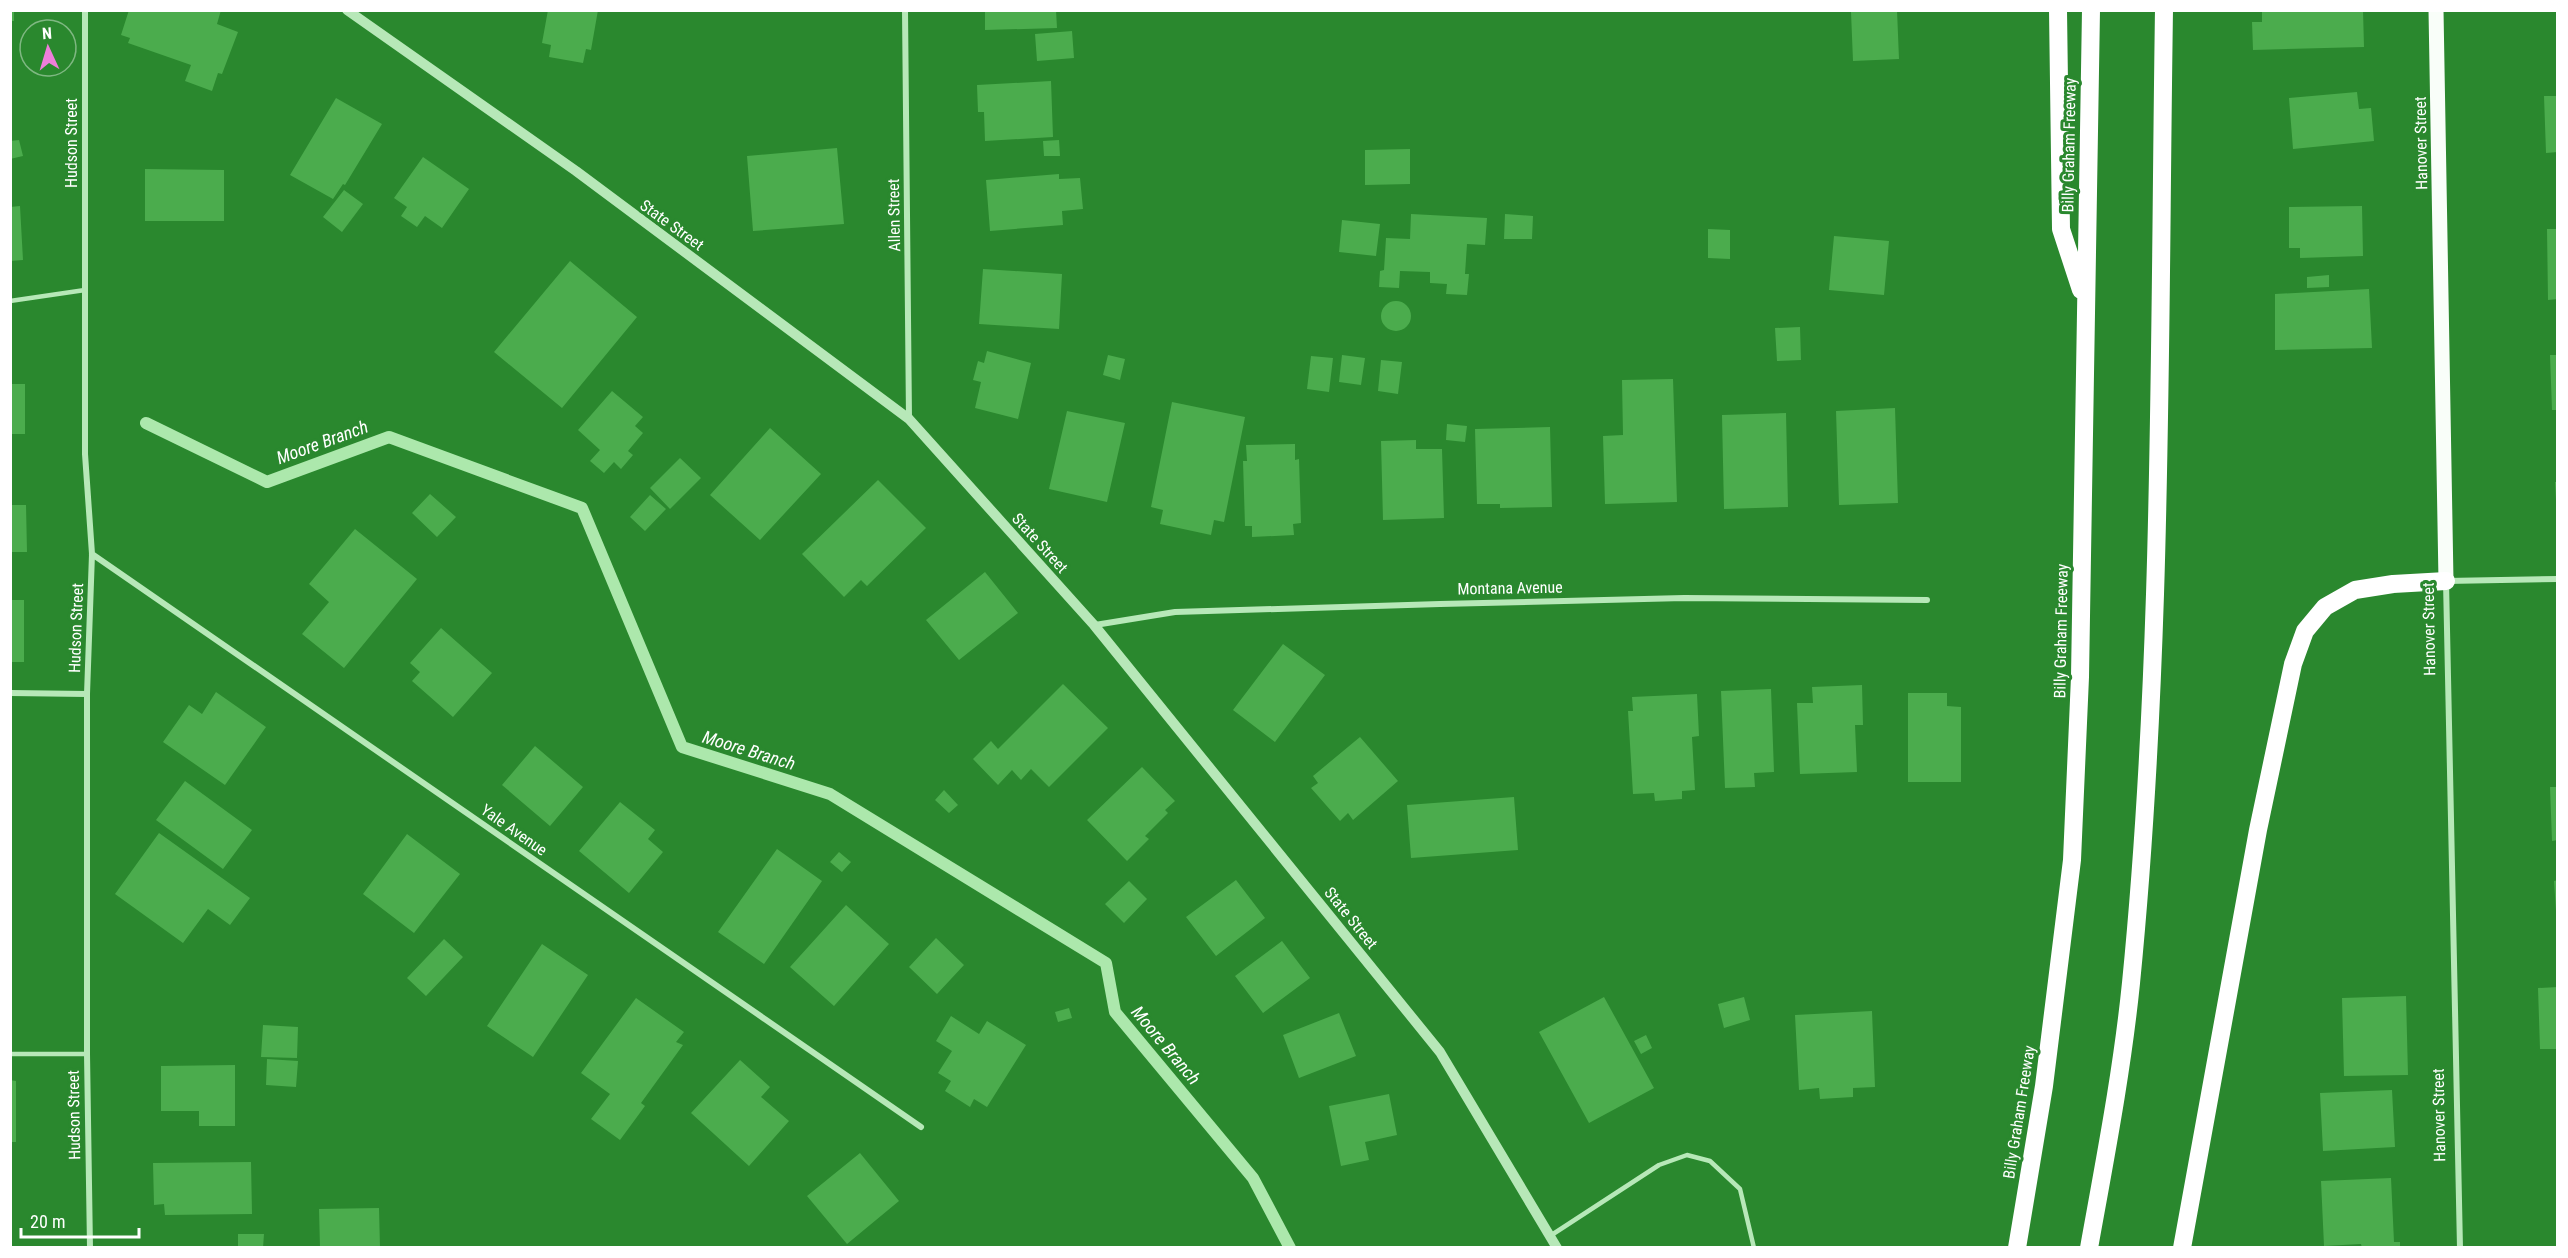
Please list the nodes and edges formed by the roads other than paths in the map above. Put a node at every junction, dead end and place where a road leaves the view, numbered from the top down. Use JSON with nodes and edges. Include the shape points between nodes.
{"nodes":[{"id":1,"x":85,"y":10,"type":"edge"},
{"id":2,"x":347,"y":10,"type":"edge"},
{"id":3,"x":905,"y":10,"type":"edge"},
{"id":4,"x":2058,"y":10,"type":"edge"},
{"id":5,"x":2091,"y":10,"type":"edge"},
{"id":6,"x":2164,"y":10,"type":"edge"},
{"id":7,"x":2436,"y":10,"type":"edge"},
{"id":8,"x":85,"y":290,"type":"junction"},
{"id":9,"x":10,"y":301,"type":"edge"},
{"id":10,"x":2086,"y":305,"type":"junction"},
{"id":11,"x":909,"y":419,"type":"junction"},
{"id":12,"x":92,"y":554,"type":"junction"},
{"id":13,"x":2558,"y":579,"type":"edge"},
{"id":14,"x":2446,"y":581,"type":"junction"},
{"id":15,"x":1927,"y":600,"type":"dead end"},
{"id":16,"x":1094,"y":625,"type":"junction"},
{"id":17,"x":10,"y":693,"type":"edge"},
{"id":18,"x":87,"y":694,"type":"junction"},
{"id":19,"x":10,"y":1054,"type":"edge"},
{"id":20,"x":87,"y":1054,"type":"junction"},
{"id":21,"x":921,"y":1127,"type":"dead end"},
{"id":22,"x":1550,"y":1236,"type":"junction"},
{"id":23,"x":90,"y":1248,"type":"edge"},
{"id":24,"x":1557,"y":1248,"type":"edge"},
{"id":25,"x":1754,"y":1248,"type":"edge"},
{"id":26,"x":2017,"y":1248,"type":"edge"},
{"id":27,"x":2089,"y":1248,"type":"edge"},
{"id":28,"x":2182,"y":1248,"type":"edge"},
{"id":29,"x":2460,"y":1248,"type":"edge"}],
"edges":[{"from":1,"to":8,"type":"street","name":"Hudson Street"},
{"from":2,"to":11,"type":"street","name":"State Street","via":[[576,171]]},
{"from":3,"to":11,"type":"street","name":"Allen Street"},
{"from":4,"to":10,"type":"highway","via":[[2061,229]]},
{"from":5,"to":10,"type":"highway","name":"Billy Graham Freeway"},
{"from":6,"to":27,"type":"highway","via":[[2152,691],[2131,985],[2117,1098]]},
{"from":7,"to":14,"type":"main road","name":"Hanover Street"},
{"from":8,"to":9,"type":"lane"},
{"from":8,"to":12,"type":"street","name":"Hudson Street","via":[[85,454]]},
{"from":10,"to":26,"type":"highway","name":"Billy Graham Freeway","via":[[2080,677],[2072,860],[2044,1086]]},
{"from":11,"to":16,"type":"street","name":"State Street"},
{"from":12,"to":18,"type":"street","name":"Hudson Street"},
{"from":12,"to":21,"type":"street","name":"Yale Avenue"},
{"from":13,"to":14,"type":"street"},
{"from":14,"to":28,"type":"highway","via":[[2355,590],[2325,607],[2305,631],[2293,664],[2258,830]]},
{"from":14,"to":29,"type":"street","name":"Hanover Street"},
{"from":15,"to":16,"type":"street","name":"Montana Avenue","via":[[1684,598],[1416,604],[1175,612]]},
{"from":16,"to":22,"type":"street","name":"State Street","via":[[1440,1052]]},
{"from":17,"to":18,"type":"street"},
{"from":18,"to":20,"type":"street","name":"Hudson Street"},
{"from":19,"to":20,"type":"lane"},
{"from":20,"to":23,"type":"street","name":"Hudson Street"},
{"from":22,"to":24,"type":"street","name":"State Street"},
{"from":22,"to":25,"type":"lane","via":[[1659,1165],[1687,1155],[1710,1161],[1740,1189]]}]}
